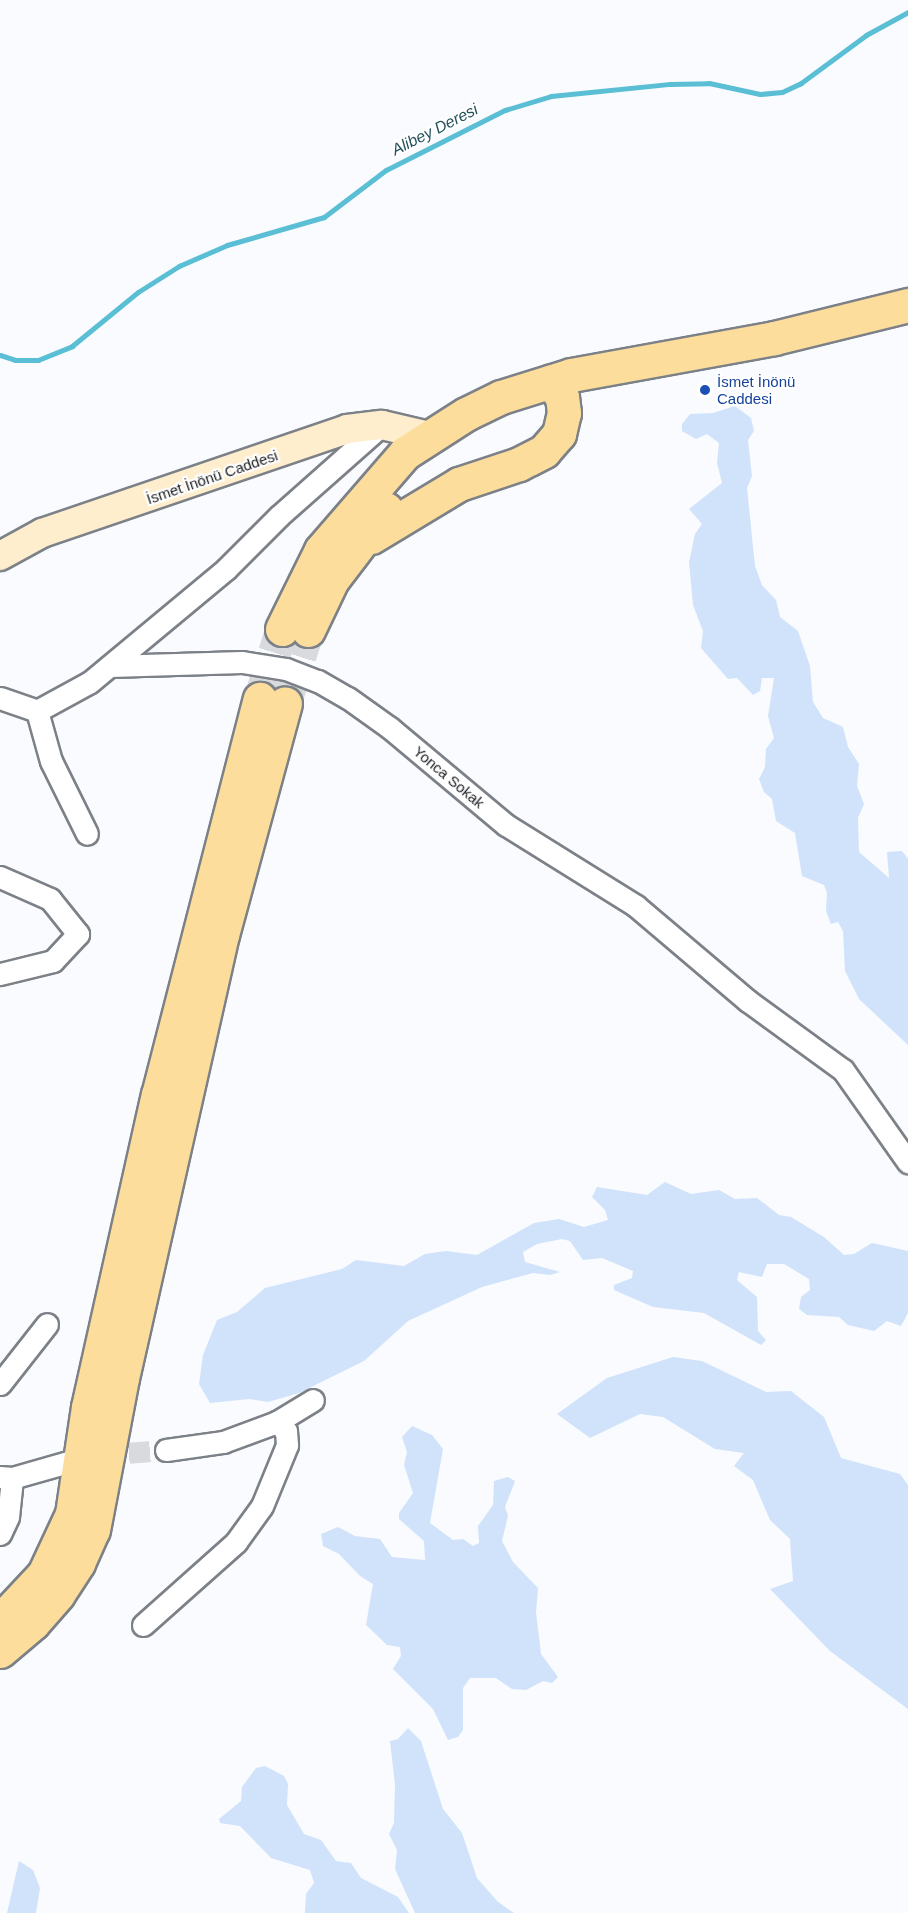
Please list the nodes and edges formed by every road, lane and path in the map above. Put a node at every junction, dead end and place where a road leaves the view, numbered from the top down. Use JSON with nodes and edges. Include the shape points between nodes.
{"nodes":[{"id":1,"x":908,"y":305,"type":"edge"},
{"id":2,"x":556,"y":389,"type":"junction"},
{"id":3,"x":382,"y":425,"type":"junction"},
{"id":4,"x":440,"y":442,"type":"junction"},
{"id":5,"x":350,"y":555,"type":"junction"},
{"id":6,"x":0,"y":556,"type":"edge"},
{"id":7,"x":110,"y":666,"type":"junction"},
{"id":8,"x":0,"y":698,"type":"edge"},
{"id":9,"x":37,"y":711,"type":"junction"},
{"id":10,"x":87,"y":834,"type":"dead end"},
{"id":11,"x":0,"y":877,"type":"edge"},
{"id":12,"x":0,"y":974,"type":"edge"},
{"id":13,"x":908,"y":1162,"type":"edge"},
{"id":14,"x":47,"y":1324,"type":"dead end"},
{"id":15,"x":0,"y":1384,"type":"edge"},
{"id":16,"x":313,"y":1400,"type":"dead end"},
{"id":17,"x":277,"y":1422,"type":"junction"},
{"id":18,"x":166,"y":1450,"type":"tunnel mouth"},
{"id":19,"x":68,"y":1462,"type":"dead end"},
{"id":20,"x":6,"y":1477,"type":"edge"},
{"id":21,"x":0,"y":1534,"type":"edge"},
{"id":22,"x":0,"y":1621,"type":"edge"},
{"id":23,"x":144,"y":1625,"type":"dead end"},
{"id":24,"x":0,"y":1651,"type":"edge"}],
"edges":[{"from":1,"to":2,"type":"main road","via":[[774,338],[710,346]]},
{"from":2,"to":4,"type":"main road","via":[[501,397]]},
{"from":2,"to":5,"type":"main road","via":[[564,413],[559,434],[544,451],[434,497]]},
{"from":3,"to":4,"type":"street","name":"İsmet İnönü Caddesi"},
{"from":3,"to":6,"type":"street","name":"İsmet İnönü Caddesi","via":[[347,429],[42,533]]},
{"from":3,"to":7,"type":"street","via":[[226,569]]},
{"from":4,"to":5,"type":"main road"},
{"from":4,"to":5,"type":"main road","via":[[405,453],[321,550],[295,629]]},
{"from":7,"to":9,"type":"street"},
{"from":7,"to":13,"type":"street","name":"Yonca Sokak","via":[[242,662],[285,669],[318,681],[390,728],[506,825],[636,906],[748,1000],[843,1070]]},
{"from":8,"to":9,"type":"street"},
{"from":9,"to":10,"type":"street","via":[[51,761]]},
{"from":11,"to":12,"type":"street","via":[[50,899],[78,934],[53,961]]},
{"from":14,"to":15,"type":"street"},
{"from":16,"to":17,"type":"street"},
{"from":17,"to":18,"type":"street","via":[[210,1445]]},
{"from":17,"to":23,"type":"street","via":[[286,1431],[287,1445],[262,1506],[236,1542]]},
{"from":19,"to":20,"type":"street"},
{"from":20,"to":21,"type":"street","via":[[8,1517]]},
{"from":22,"to":24,"type":"main road","via":[[44,1574],[72,1514],[88,1407],[155,1106],[272,701],[122,1378],[93,1530],[58,1594],[33,1623]]}]}
